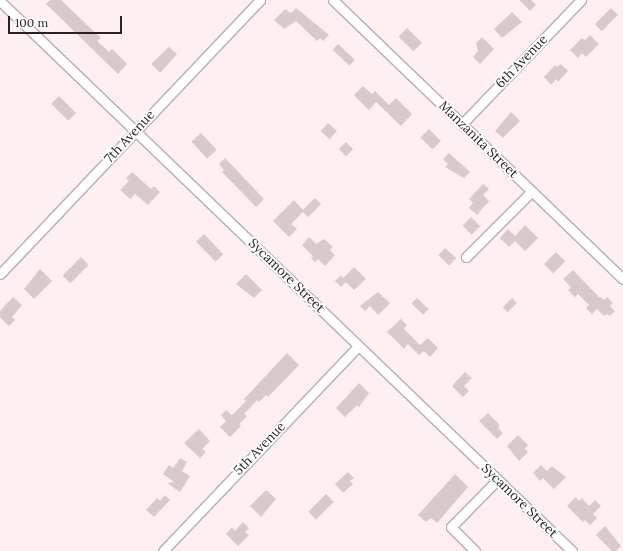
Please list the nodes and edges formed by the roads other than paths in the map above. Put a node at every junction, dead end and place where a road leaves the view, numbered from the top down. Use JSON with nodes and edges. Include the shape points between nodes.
{"nodes":[{"id":1,"x":260,"y":0,"type":"edge"},
{"id":2,"x":333,"y":0,"type":"edge"},
{"id":3,"x":581,"y":0,"type":"edge"},
{"id":4,"x":0,"y":1,"type":"edge"},
{"id":5,"x":462,"y":124,"type":"junction"},
{"id":6,"x":136,"y":130,"type":"junction"},
{"id":7,"x":532,"y":191,"type":"junction"},
{"id":8,"x":466,"y":257,"type":"dead end"},
{"id":9,"x":0,"y":274,"type":"edge"},
{"id":10,"x":623,"y":279,"type":"edge"},
{"id":11,"x":358,"y":346,"type":"junction"},
{"id":12,"x":497,"y":480,"type":"junction"},
{"id":13,"x":163,"y":551,"type":"edge"},
{"id":14,"x":475,"y":551,"type":"edge"},
{"id":15,"x":572,"y":551,"type":"edge"}],
"edges":[{"from":1,"to":6,"type":"street","name":"7th Avenue"},
{"from":2,"to":5,"type":"street","name":"Manzanita Street"},
{"from":3,"to":5,"type":"street","name":"6th Avenue"},
{"from":4,"to":6,"type":"street","name":"Sycamore Street"},
{"from":5,"to":7,"type":"street","name":"Manzanita Street"},
{"from":6,"to":9,"type":"street","name":"7th Avenue"},
{"from":6,"to":11,"type":"street","name":"Sycamore Street"},
{"from":7,"to":8,"type":"street"},
{"from":7,"to":10,"type":"street","name":"Manzanita Street"},
{"from":11,"to":12,"type":"street","name":"Sycamore Street"},
{"from":11,"to":13,"type":"street","name":"5th Avenue"},
{"from":12,"to":14,"type":"street","via":[[451,527]]},
{"from":12,"to":15,"type":"street","name":"Sycamore Street"}]}
